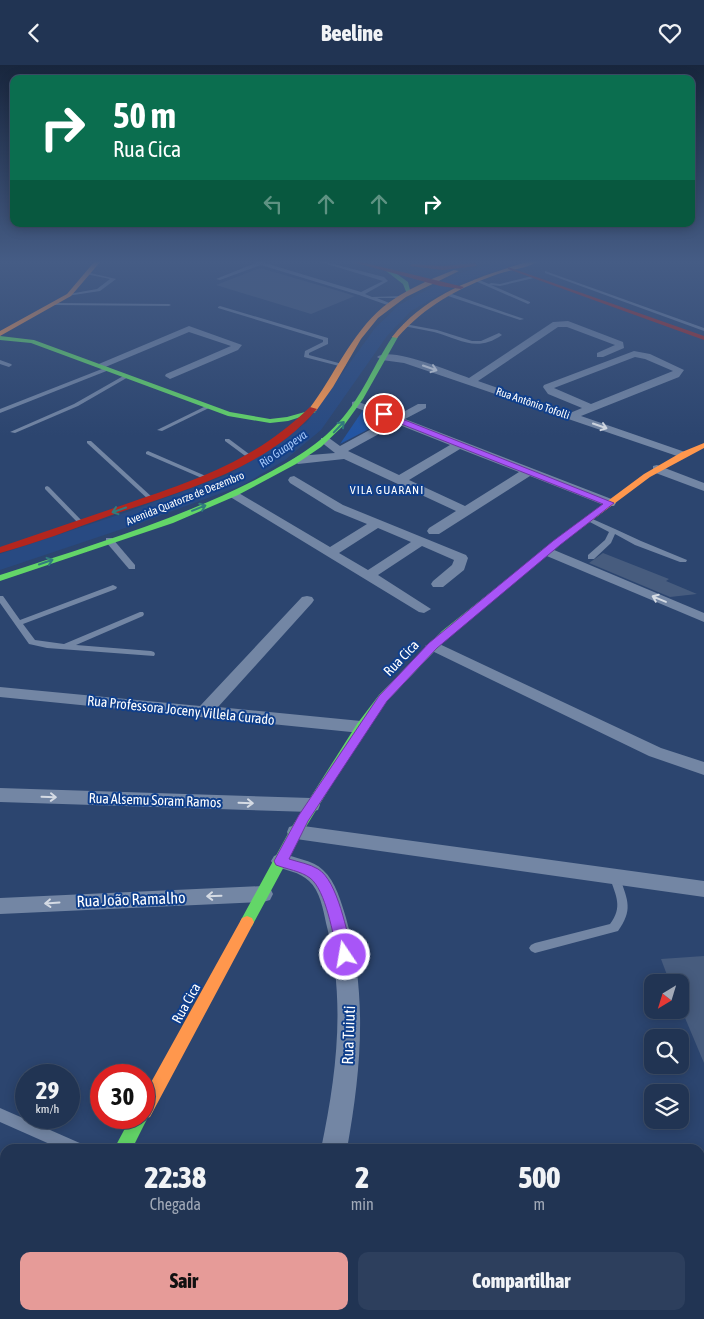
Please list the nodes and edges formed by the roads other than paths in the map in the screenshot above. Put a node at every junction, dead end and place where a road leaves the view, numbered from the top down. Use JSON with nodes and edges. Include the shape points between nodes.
{"nodes":[{"id":1,"x":14,"y":320,"type":"edge"},
{"id":2,"x":28,"y":320,"type":"edge"},
{"id":3,"x":261,"y":320,"type":"edge"},
{"id":4,"x":375,"y":320,"type":"edge"},
{"id":5,"x":411,"y":320,"type":"edge"},
{"id":6,"x":652,"y":320,"type":"edge"},
{"id":7,"x":676,"y":320,"type":"edge"},
{"id":8,"x":18,"y":325,"type":"junction"},
{"id":9,"x":405,"y":325,"type":"junction"},
{"id":10,"x":0,"y":327,"type":"edge"},
{"id":11,"x":704,"y":330,"type":"edge"},
{"id":12,"x":0,"y":334,"type":"edge"},
{"id":13,"x":499,"y":335,"type":"dead end"},
{"id":14,"x":0,"y":338,"type":"edge"},
{"id":15,"x":704,"y":338,"type":"edge"},
{"id":16,"x":32,"y":341,"type":"junction"},
{"id":17,"x":382,"y":357,"type":"junction"},
{"id":18,"x":592,"y":358,"type":"dead end"},
{"id":19,"x":0,"y":362,"type":"edge"},
{"id":20,"x":9,"y":365,"type":"dead end"},
{"id":21,"x":343,"y":365,"type":"junction"},
{"id":22,"x":103,"y":367,"type":"junction"},
{"id":23,"x":127,"y":376,"type":"junction"},
{"id":24,"x":170,"y":376,"type":"dead end"},
{"id":25,"x":470,"y":382,"type":"junction"},
{"id":26,"x":356,"y":404,"type":"junction"},
{"id":27,"x":422,"y":406,"type":"dead end"},
{"id":28,"x":208,"y":407,"type":"junction"},
{"id":29,"x":591,"y":408,"type":"junction"},
{"id":30,"x":0,"y":411,"type":"edge"},
{"id":31,"x":312,"y":412,"type":"junction"},
{"id":32,"x":228,"y":415,"type":"junction"},
{"id":33,"x":571,"y":416,"type":"junction"},
{"id":34,"x":398,"y":419,"type":"junction"},
{"id":35,"x":160,"y":430,"type":"dead end"},
{"id":36,"x":13,"y":433,"type":"dead end"},
{"id":37,"x":227,"y":440,"type":"dead end"},
{"id":38,"x":325,"y":440,"type":"junction"},
{"id":39,"x":88,"y":442,"type":"dead end"},
{"id":40,"x":460,"y":445,"type":"junction"},
{"id":41,"x":704,"y":445,"type":"edge"},
{"id":42,"x":148,"y":453,"type":"dead end"},
{"id":43,"x":344,"y":453,"type":"junction"},
{"id":44,"x":681,"y":454,"type":"junction"},
{"id":45,"x":251,"y":456,"type":"junction"},
{"id":46,"x":298,"y":460,"type":"junction"},
{"id":47,"x":657,"y":469,"type":"junction"},
{"id":48,"x":529,"y":471,"type":"junction"},
{"id":49,"x":206,"y":478,"type":"junction"},
{"id":50,"x":704,"y":478,"type":"edge"},
{"id":51,"x":294,"y":479,"type":"dead end"},
{"id":52,"x":400,"y":480,"type":"junction"},
{"id":53,"x":688,"y":481,"type":"junction"},
{"id":54,"x":704,"y":487,"type":"edge"},
{"id":55,"x":47,"y":488,"type":"dead end"},
{"id":56,"x":233,"y":495,"type":"junction"},
{"id":57,"x":151,"y":499,"type":"junction"},
{"id":58,"x":610,"y":503,"type":"junction"},
{"id":59,"x":466,"y":511,"type":"junction"},
{"id":60,"x":588,"y":519,"type":"junction"},
{"id":61,"x":81,"y":523,"type":"junction"},
{"id":62,"x":377,"y":523,"type":"junction"},
{"id":63,"x":613,"y":530,"type":"junction"},
{"id":64,"x":434,"y":531,"type":"dead end"},
{"id":65,"x":109,"y":540,"type":"junction"},
{"id":66,"x":421,"y":541,"type":"junction"},
{"id":67,"x":0,"y":550,"type":"edge"},
{"id":68,"x":547,"y":551,"type":"junction"},
{"id":69,"x":331,"y":552,"type":"junction"},
{"id":70,"x":591,"y":557,"type":"dead end"},
{"id":71,"x":683,"y":560,"type":"dead end"},
{"id":72,"x":132,"y":567,"type":"dead end"},
{"id":73,"x":369,"y":575,"type":"junction"},
{"id":74,"x":0,"y":578,"type":"edge"},
{"id":75,"x":438,"y":585,"type":"dead end"},
{"id":76,"x":113,"y":587,"type":"dead end"},
{"id":77,"x":0,"y":598,"type":"edge"},
{"id":78,"x":307,"y":601,"type":"dead end"},
{"id":79,"x":424,"y":609,"type":"dead end"},
{"id":80,"x":140,"y":614,"type":"dead end"},
{"id":81,"x":704,"y":618,"type":"edge"},
{"id":82,"x":18,"y":623,"type":"junction"},
{"id":83,"x":433,"y":646,"type":"junction"},
{"id":84,"x":64,"y":647,"type":"junction"},
{"id":85,"x":150,"y":654,"type":"dead end"},
{"id":86,"x":0,"y":692,"type":"edge"},
{"id":87,"x":204,"y":712,"type":"junction"},
{"id":88,"x":362,"y":727,"type":"junction"},
{"id":89,"x":704,"y":769,"type":"edge"},
{"id":90,"x":0,"y":795,"type":"edge"},
{"id":91,"x":311,"y":805,"type":"junction"},
{"id":92,"x":296,"y":831,"type":"junction"},
{"id":93,"x":281,"y":861,"type":"junction"},
{"id":94,"x":615,"y":878,"type":"junction"},
{"id":95,"x":704,"y":889,"type":"edge"},
{"id":96,"x":263,"y":894,"type":"junction"},
{"id":97,"x":0,"y":906,"type":"edge"},
{"id":98,"x":535,"y":948,"type":"dead end"},
{"id":99,"x":155,"y":1091,"type":"edge"},
{"id":100,"x":0,"y":1115,"type":"edge"},
{"id":101,"x":134,"y":1129,"type":"edge"},
{"id":102,"x":66,"y":1144,"type":"edge"},
{"id":103,"x":126,"y":1144,"type":"edge"},
{"id":104,"x":335,"y":1144,"type":"edge"}],
"edges":[{"from":1,"to":10,"type":"main road"},
{"from":2,"to":8,"type":"main road"},
{"from":3,"to":21,"type":"lane","via":[[326,339],[326,343],[307,352],[306,356]]},
{"from":4,"to":21,"type":"main road","name":"Avenida Quatorze de Dezembro"},
{"from":5,"to":9,"type":"main road","name":"Avenida Quatorze de Dezembro"},
{"from":6,"to":15,"type":"main road"},
{"from":7,"to":11,"type":"lane"},
{"from":8,"to":12,"type":"main road"},
{"from":8,"to":16,"type":"main road","via":[[20,332]]},
{"from":9,"to":13,"type":"lane","via":[[472,343],[482,343]]},
{"from":9,"to":17,"type":"main road","name":"Avenida Quatorze de Dezembro"},
{"from":14,"to":16,"type":"main road"},
{"from":16,"to":22,"type":"main road"},
{"from":17,"to":25,"type":"street","name":"Rua Antônio Tofolli","one_way":true,"via":[[406,360]]},
{"from":17,"to":26,"type":"main road","name":"Avenida Quatorze de Dezembro"},
{"from":18,"to":25,"type":"street","via":[[620,345],[568,324],[556,325]]},
{"from":19,"to":20,"type":"lane"},
{"from":21,"to":31,"type":"main road","name":"Avenida Quatorze de Dezembro"},
{"from":22,"to":23,"type":"main road"},
{"from":22,"to":24,"type":"street","via":[[190,329],[237,345]]},
{"from":22,"to":30,"type":"lane"},
{"from":23,"to":28,"type":"main road"},
{"from":23,"to":36,"type":"lane","via":[[76,405]]},
{"from":25,"to":33,"type":"street","name":"Rua Antônio Tofolli"},
{"from":26,"to":34,"type":"street"},
{"from":38,"to":26,"type":"main road","name":"Avenida Quatorze de Dezembro","one_way":true,"via":[[339,428]]},
{"from":27,"to":34,"type":"street"},
{"from":28,"to":32,"type":"main road"},
{"from":28,"to":35,"type":"lane"},
{"from":29,"to":29,"type":"street","via":[[675,375],[680,370],[634,354],[548,387],[552,392]]},
{"from":29,"to":33,"type":"street"},
{"from":31,"to":32,"type":"main road","via":[[276,423]]},
{"from":31,"to":45,"type":"main road","name":"Avenida Quatorze de Dezembro","via":[[289,432]]},
{"from":32,"to":45,"type":"main road","via":[[260,436]]},
{"from":33,"to":44,"type":"street","name":"Rua Antônio Tofolli","one_way":true},
{"from":34,"to":40,"type":"street"},
{"from":34,"to":43,"type":"street"},
{"from":37,"to":45,"type":"lane"},
{"from":38,"to":43,"type":"street"},
{"from":38,"to":46,"type":"main road","name":"Avenida Quatorze de Dezembro"},
{"from":39,"to":57,"type":"lane"},
{"from":40,"to":48,"type":"street"},
{"from":40,"to":52,"type":"street"},
{"from":41,"to":44,"type":"main road","name":"Rua Cica"},
{"from":42,"to":49,"type":"lane"},
{"from":43,"to":46,"type":"street"},
{"from":43,"to":52,"type":"street"},
{"from":44,"to":47,"type":"main road","name":"Rua Cica"},
{"from":45,"to":49,"type":"main road","name":"Avenida Quatorze de Dezembro"},
{"from":46,"to":56,"type":"main road","name":"Avenida Quatorze de Dezembro"},
{"from":47,"to":53,"type":"street"},
{"from":47,"to":58,"type":"main road","name":"Rua Cica"},
{"from":48,"to":58,"type":"street"},
{"from":48,"to":59,"type":"street"},
{"from":49,"to":57,"type":"main road","name":"Avenida Quatorze de Dezembro"},
{"from":50,"to":53,"type":"street"},
{"from":51,"to":62,"type":"street","via":[[339,508]]},
{"from":52,"to":59,"type":"street"},
{"from":53,"to":54,"type":"street"},
{"from":55,"to":61,"type":"lane"},
{"from":65,"to":56,"type":"main road","name":"Avenida Quatorze de Dezembro","one_way":true},
{"from":56,"to":69,"type":"street"},
{"from":57,"to":61,"type":"main road","name":"Avenida Quatorze de Dezembro","one_way":true},
{"from":58,"to":60,"type":"main road","name":"Rua Cica"},
{"from":59,"to":64,"type":"street"},
{"from":60,"to":63,"type":"lane"},
{"from":60,"to":68,"type":"main road","name":"Rua Cica"},
{"from":61,"to":67,"type":"main road","name":"Avenida Quatorze de Dezembro"},
{"from":62,"to":66,"type":"street"},
{"from":62,"to":69,"type":"street"},
{"from":63,"to":70,"type":"lane","via":[[608,541]]},
{"from":63,"to":71,"type":"lane"},
{"from":65,"to":72,"type":"lane"},
{"from":74,"to":65,"type":"main road","name":"Avenida Quatorze de Dezembro","one_way":true},
{"from":66,"to":73,"type":"street"},
{"from":66,"to":75,"type":"street","via":[[461,559],[459,567]]},
{"from":81,"to":68,"type":"street","one_way":true},
{"from":68,"to":83,"type":"main road","name":"Rua Cica"},
{"from":69,"to":73,"type":"street"},
{"from":73,"to":79,"type":"street"},
{"from":76,"to":82,"type":"lane"},
{"from":77,"to":82,"type":"lane"},
{"from":78,"to":87,"type":"street"},
{"from":80,"to":84,"type":"lane"},
{"from":82,"to":84,"type":"lane","via":[[32,642]]},
{"from":83,"to":88,"type":"main road","name":"Rua Cica","via":[[383,699]]},
{"from":83,"to":89,"type":"street","via":[[655,752]]},
{"from":84,"to":85,"type":"lane"},
{"from":86,"to":87,"type":"street","name":"Rua Professora Joceny Villela Curado"},
{"from":87,"to":88,"type":"street","name":"Rua Professora Joceny Villela Curado"},
{"from":88,"to":91,"type":"main road","name":"Rua Cica"},
{"from":90,"to":91,"type":"street","name":"Rua Alsemu Soram Ramos","one_way":true},
{"from":91,"to":92,"type":"main road","name":"Rua Cica"},
{"from":92,"to":93,"type":"main road","name":"Rua Cica"},
{"from":92,"to":94,"type":"street"},
{"from":93,"to":96,"type":"main road","name":"Rua Cica"},
{"from":93,"to":104,"type":"street","name":"Rua Tuiuti","via":[[314,873],[322,882],[339,928],[348,969],[350,1035],[343,1106]]},
{"from":94,"to":95,"type":"street"},
{"from":94,"to":98,"type":"lane","via":[[625,907],[614,928]]},
{"from":96,"to":97,"type":"street","name":"Rua João Ramalho","one_way":true},
{"from":96,"to":99,"type":"main road","name":"Rua Cica"},
{"from":100,"to":102,"type":"lane"},
{"from":101,"to":103,"type":"main road"}]}
